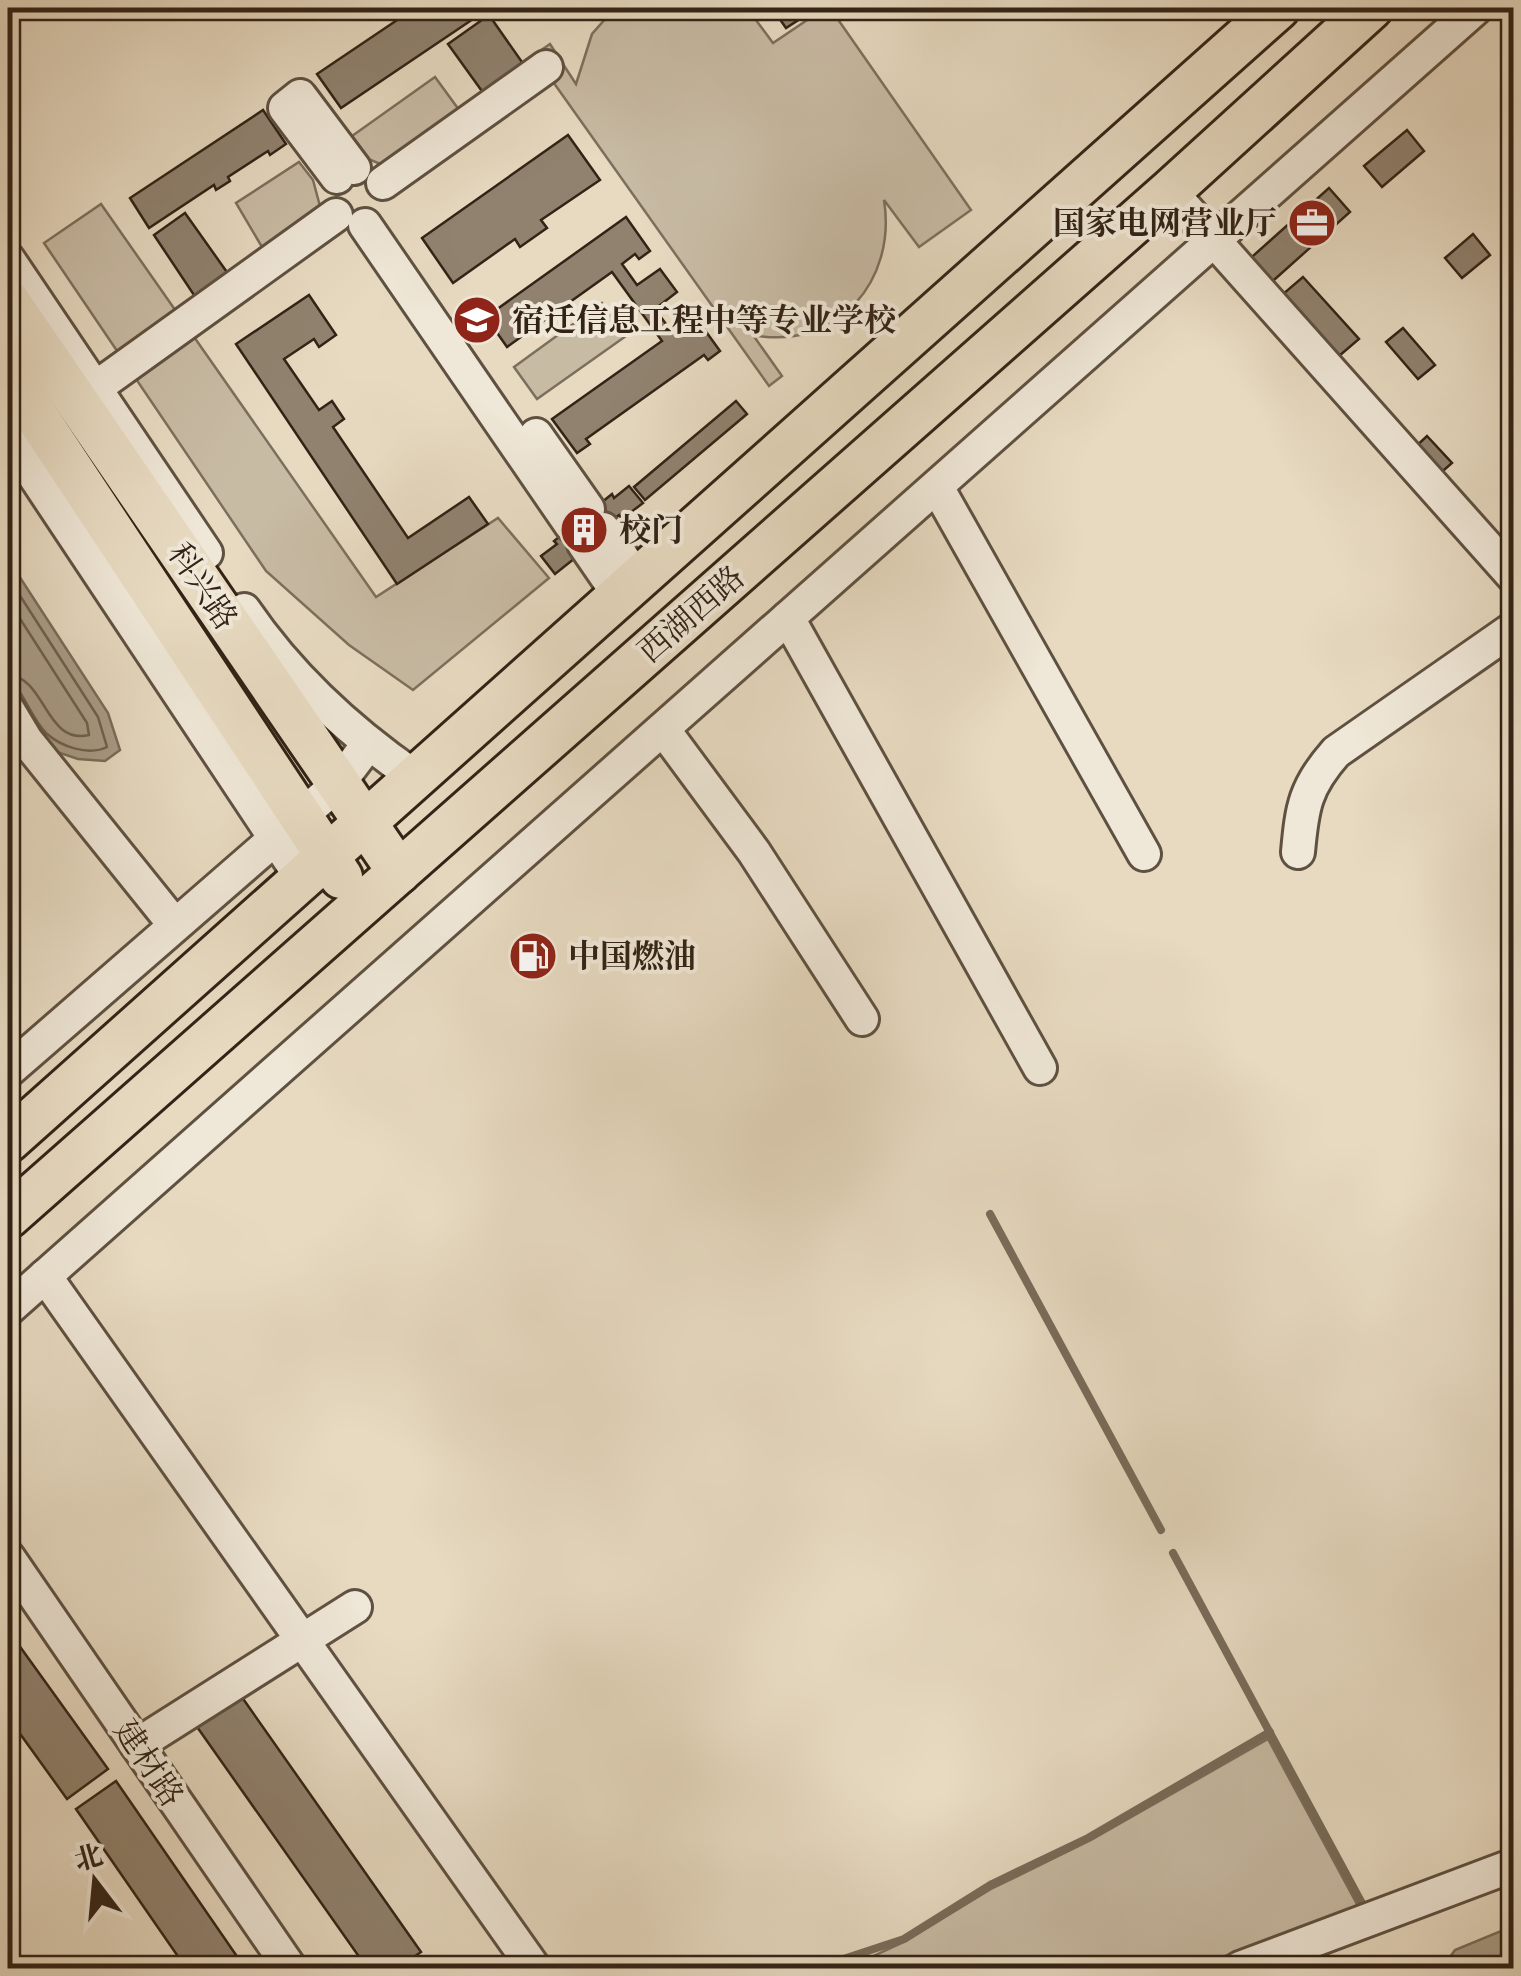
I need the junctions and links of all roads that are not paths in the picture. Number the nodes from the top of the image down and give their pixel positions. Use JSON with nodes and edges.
{"nodes":[{"id":1,"x":1278,"y":8,"type":"edge"},
{"id":2,"x":1372,"y":8,"type":"edge"},
{"id":3,"x":1476,"y":8,"type":"edge"},
{"id":4,"x":546,"y":67,"type":"dead end"},
{"id":5,"x":1170,"y":191,"type":"junction"},
{"id":6,"x":366,"y":209,"type":"junction"},
{"id":7,"x":1214,"y":242,"type":"junction"},
{"id":8,"x":8,"y":259,"type":"edge"},
{"id":9,"x":8,"y":301,"type":"edge"},
{"id":10,"x":8,"y":373,"type":"edge"},
{"id":11,"x":86,"y":395,"type":"junction"},
{"id":12,"x":8,"y":436,"type":"edge"},
{"id":13,"x":937,"y":486,"type":"junction"},
{"id":14,"x":1514,"y":577,"type":"edge"},
{"id":15,"x":628,"y":587,"type":"junction"},
{"id":16,"x":788,"y":618,"type":"junction"},
{"id":17,"x":1514,"y":628,"type":"edge"},
{"id":18,"x":8,"y":710,"type":"edge"},
{"id":19,"x":663,"y":730,"type":"junction"},
{"id":20,"x":369,"y":743,"type":"junction"},
{"id":21,"x":415,"y":777,"type":"junction"},
{"id":22,"x":338,"y":784,"type":"junction"},
{"id":23,"x":364,"y":822,"type":"junction"},
{"id":24,"x":286,"y":826,"type":"junction"},
{"id":25,"x":1298,"y":852,"type":"dead end"},
{"id":26,"x":1144,"y":854,"type":"dead end"},
{"id":27,"x":313,"y":866,"type":"junction"},
{"id":28,"x":399,"y":872,"type":"junction"},
{"id":29,"x":360,"y":903,"type":"junction"},
{"id":30,"x":174,"y":924,"type":"junction"},
{"id":31,"x":862,"y":1019,"type":"dead end"},
{"id":32,"x":1040,"y":1068,"type":"dead end"},
{"id":33,"x":8,"y":1070,"type":"edge"},
{"id":34,"x":8,"y":1141,"type":"edge"},
{"id":35,"x":8,"y":1217,"type":"edge"},
{"id":36,"x":46,"y":1276,"type":"junction"},
{"id":37,"x":8,"y":1309,"type":"edge"},
{"id":38,"x":8,"y":1557,"type":"edge"},
{"id":39,"x":355,"y":1607,"type":"dead end"},
{"id":40,"x":302,"y":1640,"type":"junction"},
{"id":41,"x":137,"y":1745,"type":"junction"},
{"id":42,"x":1514,"y":1865,"type":"edge"},
{"id":43,"x":290,"y":1968,"type":"edge"},
{"id":44,"x":534,"y":1968,"type":"edge"},
{"id":45,"x":1240,"y":1968,"type":"edge"}],
"edges":[{"from":1,"to":15,"type":"main road","name":"西湖西路"},
{"from":2,"to":5,"type":"main road","name":"西湖西路"},
{"from":3,"to":7,"type":"street"},
{"from":4,"to":6,"type":"street"},
{"from":5,"to":7,"type":"street"},
{"from":5,"to":28,"type":"main road","name":"西湖西路"},
{"from":6,"to":6,"type":"street"},
{"from":6,"to":11,"type":"street"},
{"from":6,"to":15,"type":"street"},
{"from":7,"to":13,"type":"street"},
{"from":7,"to":14,"type":"street"},
{"from":8,"to":11,"type":"street"},
{"from":9,"to":11,"type":"main road","name":"科兴路"},
{"from":10,"to":24,"type":"main road","name":"科兴路"},
{"from":11,"to":20,"type":"street"},
{"from":11,"to":22,"type":"main road","name":"科兴路"},
{"from":12,"to":24,"type":"street"},
{"from":13,"to":16,"type":"street"},
{"from":13,"to":26,"type":"street"},
{"from":15,"to":21,"type":"main road","name":"西湖西路"},
{"from":16,"to":19,"type":"street"},
{"from":16,"to":32,"type":"street"},
{"from":17,"to":25,"type":"street"},
{"from":18,"to":30,"type":"street"},
{"from":19,"to":31,"type":"street"},
{"from":19,"to":36,"type":"street"},
{"from":20,"to":21,"type":"street"},
{"from":20,"to":22,"type":"street"},
{"from":21,"to":23,"type":"main road","name":"西湖西路"},
{"from":22,"to":23,"type":"main road","name":"科兴路"},
{"from":22,"to":24,"type":"street"},
{"from":23,"to":27,"type":"main road","name":"西湖西路"},
{"from":23,"to":28,"type":"main road","name":"科兴路"},
{"from":24,"to":27,"type":"main road","name":"科兴路"},
{"from":24,"to":30,"type":"street"},
{"from":27,"to":29,"type":"main road","name":"科兴路"},
{"from":27,"to":34,"type":"main road","name":"西湖西路"},
{"from":28,"to":29,"type":"main road","name":"西湖西路"},
{"from":29,"to":35,"type":"main road","name":"西湖西路"},
{"from":30,"to":33,"type":"street"},
{"from":36,"to":37,"type":"street"},
{"from":36,"to":40,"type":"street"},
{"from":38,"to":41,"type":"street","name":"建材路"},
{"from":39,"to":40,"type":"street"},
{"from":40,"to":41,"type":"street"},
{"from":40,"to":44,"type":"street"},
{"from":41,"to":43,"type":"street","name":"建材路"},
{"from":42,"to":45,"type":"street"}]}
